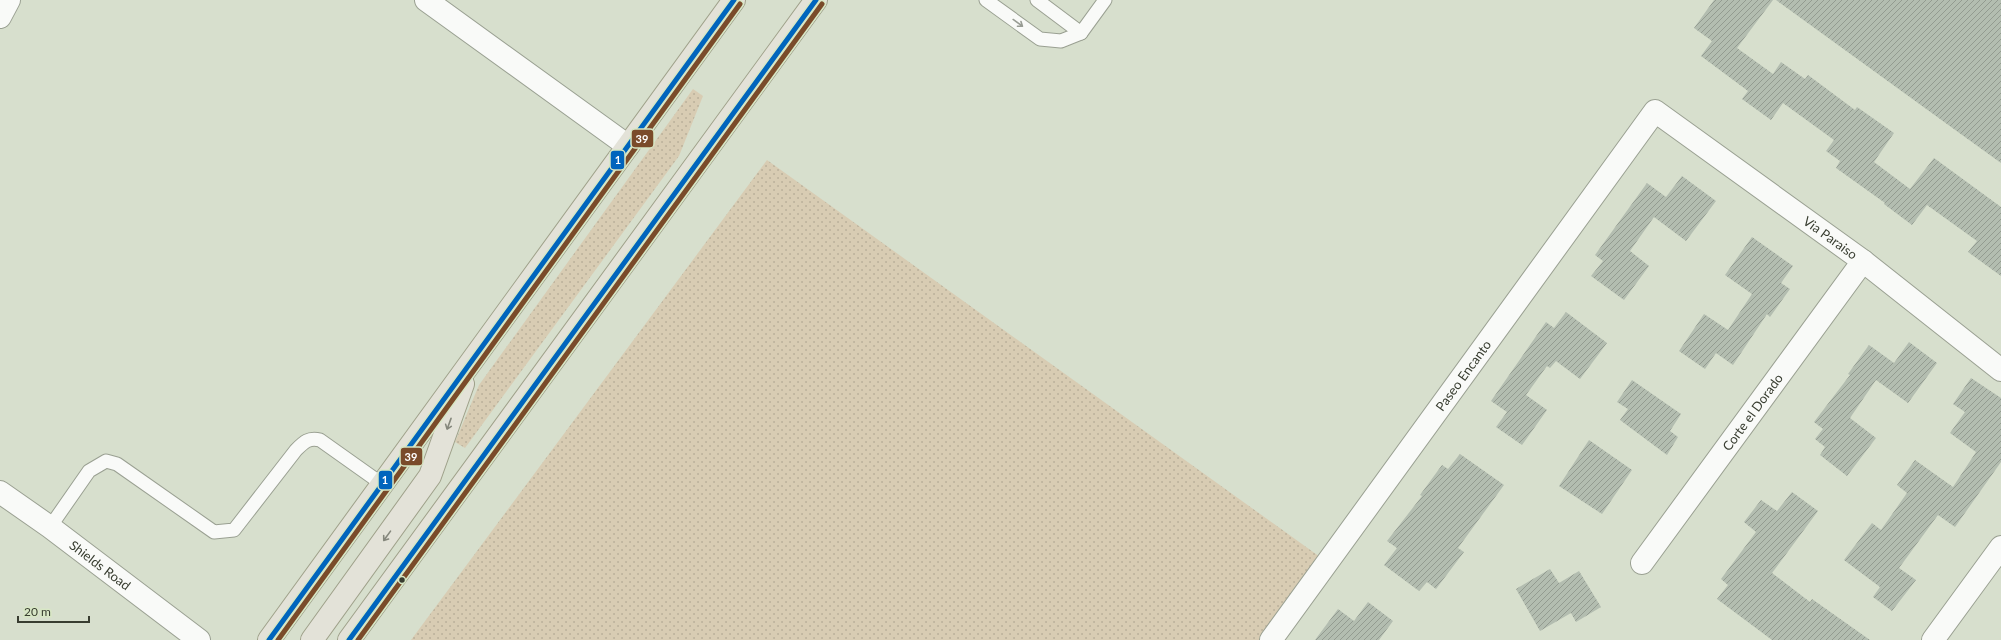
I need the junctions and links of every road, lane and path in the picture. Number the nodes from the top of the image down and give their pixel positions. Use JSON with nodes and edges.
{"nodes":[{"id":1,"x":9,"y":0,"type":"edge"},
{"id":2,"x":426,"y":0,"type":"edge"},
{"id":3,"x":734,"y":0,"type":"edge"},
{"id":4,"x":816,"y":0,"type":"edge"},
{"id":5,"x":986,"y":0,"type":"edge"},
{"id":6,"x":1037,"y":0,"type":"edge"},
{"id":7,"x":1105,"y":0,"type":"edge"},
{"id":8,"x":0,"y":17,"type":"edge"},
{"id":9,"x":1081,"y":33,"type":"junction"},
{"id":10,"x":1655,"y":111,"type":"joint"},
{"id":11,"x":628,"y":146,"type":"junction"},
{"id":12,"x":1863,"y":261,"type":"junction"},
{"id":13,"x":472,"y":361,"type":"junction"},
{"id":14,"x":2001,"y":370,"type":"edge"},
{"id":15,"x":382,"y":484,"type":"junction"},
{"id":16,"x":0,"y":492,"type":"edge"},
{"id":17,"x":50,"y":527,"type":"junction"},
{"id":18,"x":2001,"y":547,"type":"edge"},
{"id":19,"x":1642,"y":563,"type":"dead end"},
{"id":20,"x":199,"y":640,"type":"edge"},
{"id":21,"x":269,"y":640,"type":"edge"},
{"id":22,"x":312,"y":640,"type":"edge"},
{"id":23,"x":349,"y":640,"type":"edge"},
{"id":24,"x":1271,"y":640,"type":"edge"},
{"id":25,"x":1933,"y":640,"type":"edge"}],
"edges":[{"from":1,"to":8,"type":"street"},
{"from":2,"to":11,"type":"street"},
{"from":3,"to":11,"type":"main road"},
{"from":4,"to":23,"type":"main road"},
{"from":5,"to":9,"type":"lane","one_way":true},
{"from":6,"to":9,"type":"lane"},
{"from":7,"to":9,"type":"lane"},
{"from":10,"to":12,"type":"street","name":"Via Paraiso"},
{"from":10,"to":24,"type":"street","name":"Paseo Encanto"},
{"from":11,"to":13,"type":"main road"},
{"from":12,"to":14,"type":"street","name":"Via Paraiso"},
{"from":12,"to":19,"type":"street","name":"Corte el Dorado"},
{"from":13,"to":15,"type":"main road"},
{"from":13,"to":22,"type":"main road","one_way":true},
{"from":15,"to":17,"type":"lane"},
{"from":15,"to":21,"type":"main road"},
{"from":16,"to":17,"type":"street","name":"Shields Road"},
{"from":17,"to":20,"type":"street","name":"Shields Road"},
{"from":18,"to":25,"type":"street"}]}
